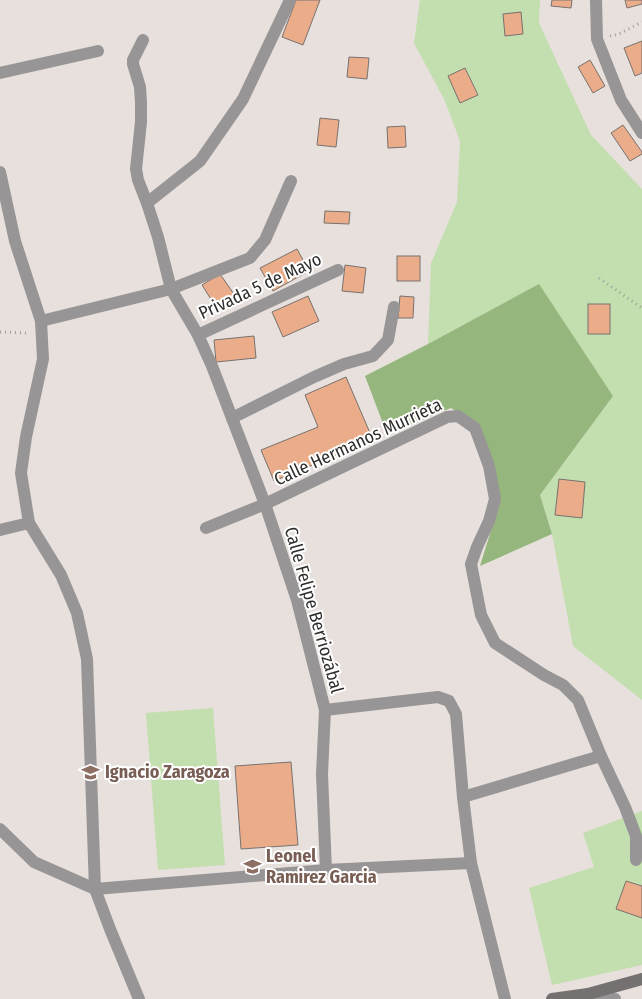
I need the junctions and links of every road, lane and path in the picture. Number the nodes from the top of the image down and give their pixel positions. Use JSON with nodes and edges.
{"nodes":[{"id":1,"x":290,"y":0,"type":"edge"},
{"id":2,"x":596,"y":0,"type":"edge"},
{"id":3,"x":642,"y":22,"type":"edge"},
{"id":4,"x":597,"y":39,"type":"junction"},
{"id":5,"x":144,"y":40,"type":"dead end"},
{"id":6,"x":98,"y":51,"type":"dead end"},
{"id":7,"x":0,"y":73,"type":"edge"},
{"id":8,"x":642,"y":133,"type":"edge"},
{"id":9,"x":0,"y":172,"type":"edge"},
{"id":10,"x":291,"y":181,"type":"dead end"},
{"id":11,"x":147,"y":203,"type":"junction"},
{"id":12,"x":338,"y":270,"type":"dead end"},
{"id":13,"x":599,"y":278,"type":"dead end"},
{"id":14,"x":170,"y":289,"type":"junction"},
{"id":15,"x":394,"y":307,"type":"dead end"},
{"id":16,"x":642,"y":308,"type":"edge"},
{"id":17,"x":41,"y":328,"type":"junction"},
{"id":18,"x":0,"y":332,"type":"edge"},
{"id":19,"x":198,"y":335,"type":"junction"},
{"id":20,"x":232,"y":418,"type":"junction"},
{"id":21,"x":265,"y":504,"type":"junction"},
{"id":22,"x":29,"y":523,"type":"junction"},
{"id":23,"x":206,"y":528,"type":"dead end"},
{"id":24,"x":0,"y":530,"type":"edge"},
{"id":25,"x":325,"y":710,"type":"junction"},
{"id":26,"x":601,"y":756,"type":"junction"},
{"id":27,"x":463,"y":797,"type":"junction"},
{"id":28,"x":0,"y":829,"type":"edge"},
{"id":29,"x":636,"y":860,"type":"dead end"},
{"id":30,"x":471,"y":863,"type":"junction"},
{"id":31,"x":326,"y":870,"type":"junction"},
{"id":32,"x":95,"y":889,"type":"junction"},
{"id":33,"x":642,"y":980,"type":"edge"},
{"id":34,"x":588,"y":994,"type":"junction"},
{"id":35,"x":139,"y":999,"type":"edge"},
{"id":36,"x":505,"y":999,"type":"edge"},
{"id":37,"x":552,"y":999,"type":"edge"},
{"id":38,"x":615,"y":999,"type":"edge"}],
"edges":[{"from":1,"to":11,"type":"street"},
{"from":2,"to":4,"type":"street"},
{"from":3,"to":4,"type":"path"},
{"from":4,"to":8,"type":"street"},
{"from":5,"to":11,"type":"street","name":"Calle Felipe Berriozábal"},
{"from":6,"to":7,"type":"street"},
{"from":9,"to":17,"type":"street"},
{"from":10,"to":14,"type":"street"},
{"from":11,"to":14,"type":"street","name":"Calle Felipe Berriozábal"},
{"from":12,"to":19,"type":"street","name":"Privada 5 de Mayo"},
{"from":13,"to":16,"type":"path"},
{"from":14,"to":17,"type":"street"},
{"from":14,"to":19,"type":"street","name":"Calle Felipe Berriozábal"},
{"from":15,"to":20,"type":"street"},
{"from":17,"to":18,"type":"path"},
{"from":17,"to":22,"type":"street"},
{"from":19,"to":20,"type":"street","name":"Calle Felipe Berriozábal"},
{"from":20,"to":21,"type":"street","name":"Calle Felipe Berriozábal"},
{"from":21,"to":23,"type":"street","name":"Calle Hermanos Murrieta"},
{"from":21,"to":25,"type":"street","name":"Calle Felipe Berriozábal"},
{"from":21,"to":26,"type":"street","name":"Calle Hermanos Murrieta"},
{"from":22,"to":24,"type":"street"},
{"from":22,"to":32,"type":"street"},
{"from":25,"to":27,"type":"street"},
{"from":25,"to":31,"type":"street","name":"Calle Felipe Berriozábal"},
{"from":26,"to":27,"type":"street"},
{"from":26,"to":29,"type":"street","name":"Calle Hermanos Murrieta"},
{"from":27,"to":30,"type":"street"},
{"from":28,"to":32,"type":"street"},
{"from":30,"to":31,"type":"street"},
{"from":30,"to":36,"type":"street"},
{"from":31,"to":32,"type":"street"},
{"from":32,"to":35,"type":"street"},
{"from":33,"to":34,"type":"main road"},
{"from":34,"to":37,"type":"main road"},
{"from":34,"to":38,"type":"street"}]}
